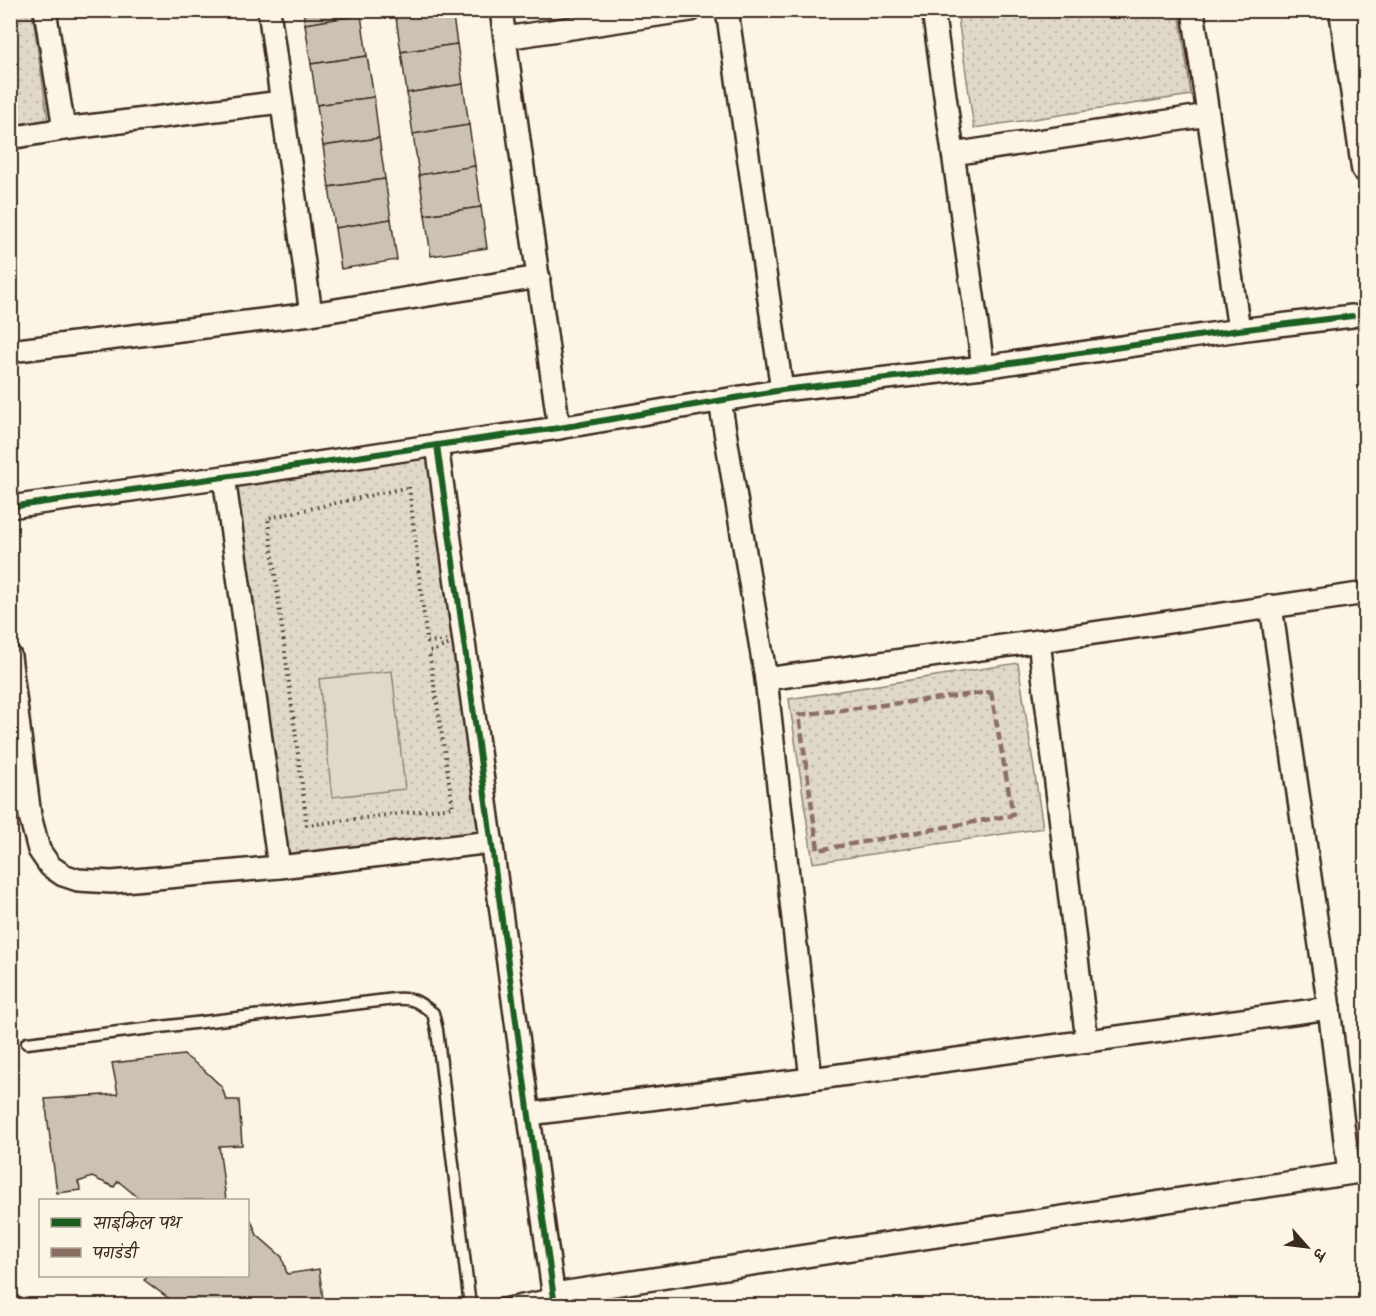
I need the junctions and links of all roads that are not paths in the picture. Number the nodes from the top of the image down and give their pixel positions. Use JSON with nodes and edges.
{"nodes":[{"id":1,"x":45,"y":10,"type":"edge"},
{"id":2,"x":269,"y":10,"type":"edge"},
{"id":3,"x":501,"y":10,"type":"edge"},
{"id":4,"x":692,"y":10,"type":"edge"},
{"id":5,"x":727,"y":10,"type":"edge"},
{"id":6,"x":933,"y":10,"type":"edge"},
{"id":7,"x":1193,"y":10,"type":"edge"},
{"id":8,"x":1344,"y":10,"type":"edge"},
{"id":9,"x":505,"y":38,"type":"junction"},
{"id":10,"x":281,"y":102,"type":"junction"},
{"id":11,"x":1208,"y":115,"type":"junction"},
{"id":12,"x":64,"y":129,"type":"junction"},
{"id":13,"x":10,"y":138,"type":"edge"},
{"id":14,"x":953,"y":154,"type":"junction"},
{"id":15,"x":1365,"y":168,"type":"edge"},
{"id":16,"x":539,"y":277,"type":"junction"},
{"id":17,"x":311,"y":314,"type":"junction"},
{"id":18,"x":1352,"y":316,"type":"dead end"},
{"id":19,"x":1239,"y":330,"type":"junction"},
{"id":20,"x":10,"y":351,"type":"edge"},
{"id":21,"x":983,"y":366,"type":"junction"},
{"id":22,"x":782,"y":390,"type":"junction"},
{"id":23,"x":720,"y":401,"type":"junction"},
{"id":24,"x":559,"y":428,"type":"junction"},
{"id":25,"x":437,"y":445,"type":"junction"},
{"id":26,"x":224,"y":477,"type":"junction"},
{"id":27,"x":10,"y":507,"type":"edge"},
{"id":28,"x":1365,"y":593,"type":"edge"},
{"id":29,"x":1271,"y":606,"type":"junction"},
{"id":30,"x":1039,"y":641,"type":"junction"},
{"id":31,"x":10,"y":656,"type":"edge"},
{"id":32,"x":766,"y":679,"type":"junction"},
{"id":33,"x":492,"y":842,"type":"junction"},
{"id":34,"x":279,"y":867,"type":"junction"},
{"id":35,"x":1329,"y":1008,"type":"junction"},
{"id":36,"x":1087,"y":1041,"type":"junction"},
{"id":37,"x":27,"y":1043,"type":"dead end"},
{"id":38,"x":811,"y":1079,"type":"junction"},
{"id":39,"x":529,"y":1114,"type":"junction"},
{"id":40,"x":1357,"y":1172,"type":"edge"},
{"id":41,"x":555,"y":1300,"type":"edge"},
{"id":42,"x":471,"y":1305,"type":"edge"},
{"id":43,"x":496,"y":1305,"type":"edge"}],
"edges":[{"from":1,"to":12,"type":"street"},
{"from":2,"to":10,"type":"street"},
{"from":3,"to":9,"type":"street"},
{"from":4,"to":9,"type":"street"},
{"from":5,"to":22,"type":"street"},
{"from":6,"to":14,"type":"street"},
{"from":7,"to":11,"type":"street"},
{"from":8,"to":15,"type":"main road"},
{"from":9,"to":16,"type":"street"},
{"from":10,"to":12,"type":"street"},
{"from":10,"to":17,"type":"street"},
{"from":11,"to":14,"type":"street"},
{"from":11,"to":19,"type":"street"},
{"from":12,"to":13,"type":"street"},
{"from":14,"to":21,"type":"street"},
{"from":16,"to":17,"type":"street"},
{"from":16,"to":24,"type":"street"},
{"from":17,"to":20,"type":"street"},
{"from":18,"to":19,"type":"street"},
{"from":19,"to":21,"type":"street"},
{"from":21,"to":22,"type":"street"},
{"from":22,"to":23,"type":"street"},
{"from":23,"to":24,"type":"street"},
{"from":23,"to":32,"type":"street"},
{"from":24,"to":25,"type":"street"},
{"from":25,"to":26,"type":"street"},
{"from":25,"to":33,"type":"street"},
{"from":26,"to":27,"type":"street"},
{"from":26,"to":34,"type":"street"},
{"from":28,"to":29,"type":"street"},
{"from":29,"to":30,"type":"street"},
{"from":29,"to":35,"type":"street"},
{"from":30,"to":32,"type":"street"},
{"from":30,"to":36,"type":"street"},
{"from":31,"to":34,"type":"street"},
{"from":32,"to":38,"type":"street"},
{"from":33,"to":34,"type":"street"},
{"from":33,"to":39,"type":"street"},
{"from":35,"to":36,"type":"street"},
{"from":35,"to":40,"type":"street"},
{"from":36,"to":38,"type":"street"},
{"from":37,"to":42,"type":"lane"},
{"from":38,"to":39,"type":"street"},
{"from":39,"to":41,"type":"street"},
{"from":40,"to":41,"type":"street"},
{"from":41,"to":43,"type":"lane"}]}
